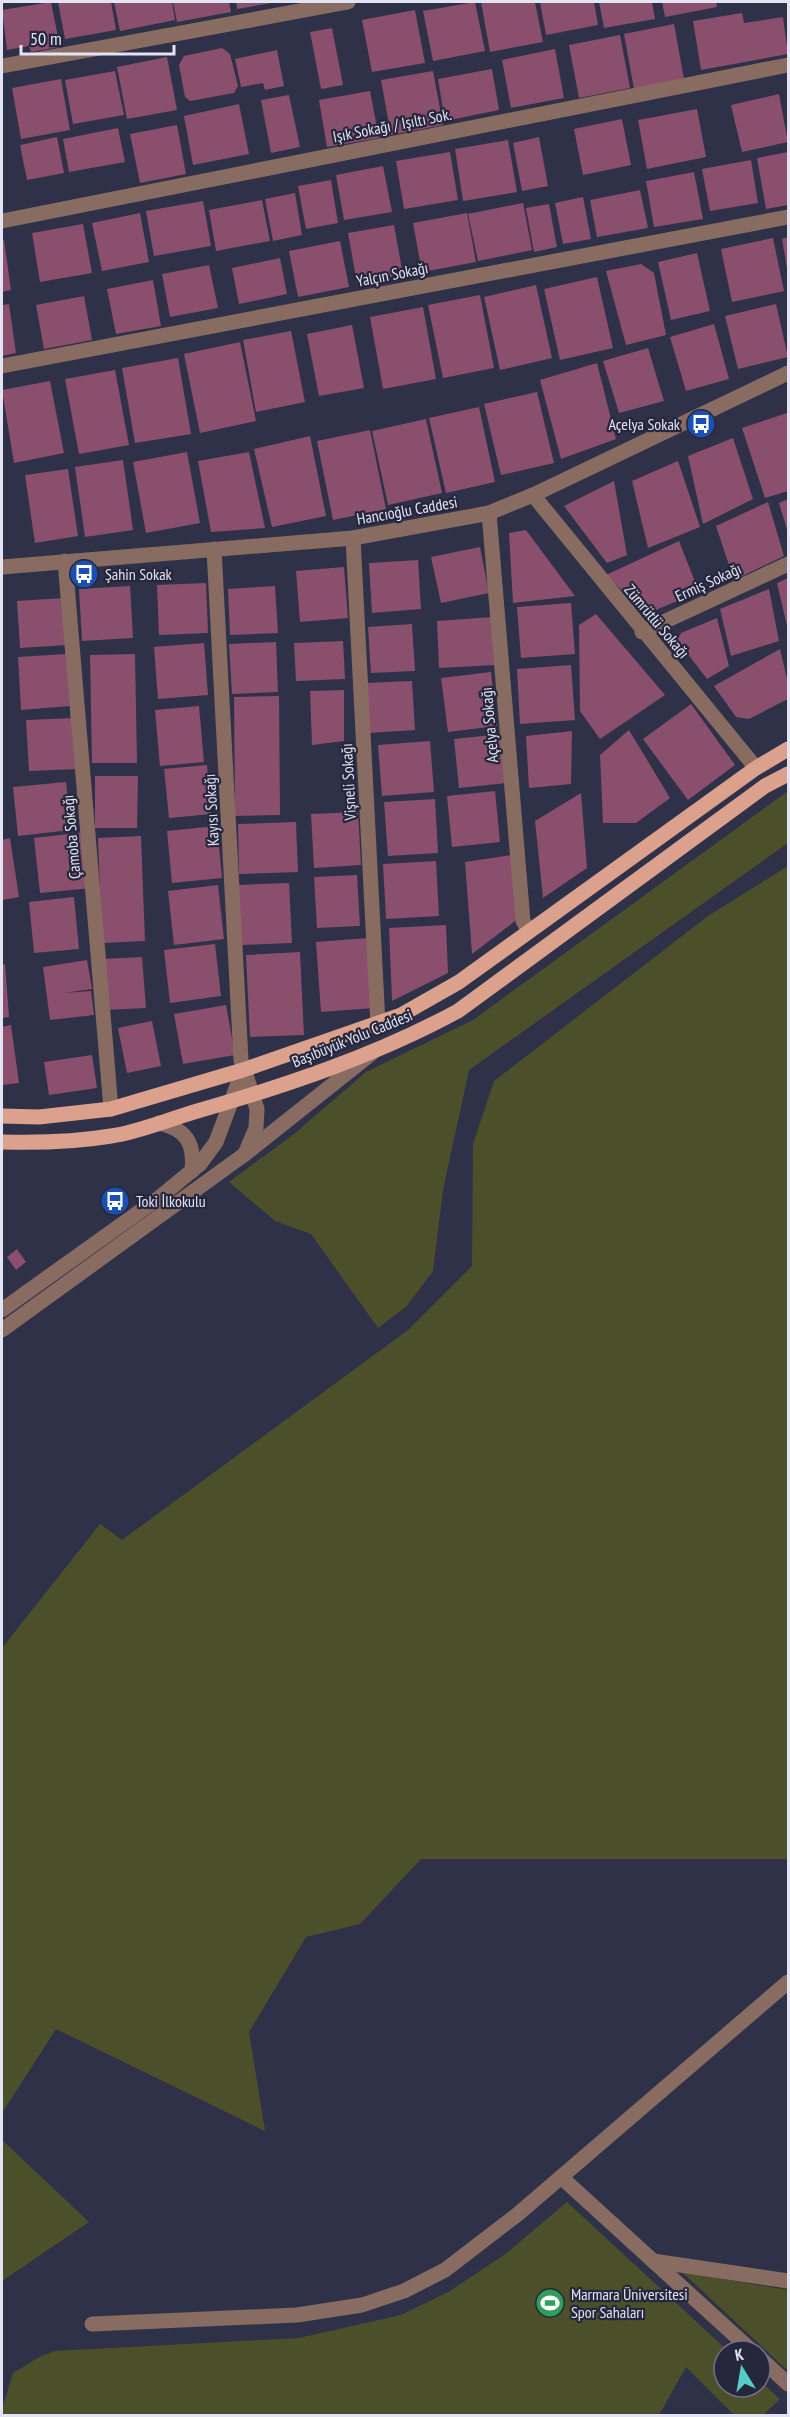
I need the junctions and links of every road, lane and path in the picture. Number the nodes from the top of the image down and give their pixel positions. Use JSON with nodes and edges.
{"nodes":[{"id":1,"x":348,"y":2,"type":"edge"},
{"id":2,"x":789,"y":65,"type":"edge"},
{"id":3,"x":2,"y":66,"type":"edge"},
{"id":4,"x":789,"y":217,"type":"edge"},
{"id":5,"x":2,"y":221,"type":"edge"},
{"id":6,"x":2,"y":366,"type":"edge"},
{"id":7,"x":789,"y":373,"type":"edge"},
{"id":8,"x":533,"y":495,"type":"junction"},
{"id":9,"x":489,"y":513,"type":"junction"},
{"id":10,"x":353,"y":538,"type":"junction"},
{"id":11,"x":214,"y":549,"type":"junction"},
{"id":12,"x":65,"y":561,"type":"junction"},
{"id":13,"x":789,"y":564,"type":"edge"},
{"id":14,"x":2,"y":567,"type":"edge"},
{"id":15,"x":642,"y":632,"type":"junction"},
{"id":16,"x":789,"y":749,"type":"edge"},
{"id":17,"x":756,"y":768,"type":"junction"},
{"id":18,"x":789,"y":774,"type":"edge"},
{"id":19,"x":529,"y":931,"type":"junction"},
{"id":20,"x":378,"y":1024,"type":"junction"},
{"id":21,"x":373,"y":1052,"type":"junction"},
{"id":22,"x":243,"y":1070,"type":"junction"},
{"id":23,"x":253,"y":1095,"type":"junction"},
{"id":24,"x":231,"y":1102,"type":"junction"},
{"id":25,"x":111,"y":1110,"type":"junction"},
{"id":26,"x":2,"y":1116,"type":"edge"},
{"id":27,"x":159,"y":1123,"type":"junction"},
{"id":28,"x":2,"y":1142,"type":"edge"},
{"id":29,"x":245,"y":1154,"type":"junction"},
{"id":30,"x":192,"y":1171,"type":"junction"},
{"id":31,"x":2,"y":1310,"type":"edge"},
{"id":32,"x":2,"y":1330,"type":"edge"},
{"id":33,"x":789,"y":1982,"type":"edge"},
{"id":34,"x":561,"y":2177,"type":"junction"},
{"id":35,"x":653,"y":2261,"type":"junction"},
{"id":36,"x":789,"y":2281,"type":"edge"},
{"id":37,"x":92,"y":2324,"type":"dead end"},
{"id":38,"x":739,"y":2339,"type":"edge"},
{"id":39,"x":772,"y":2369,"type":"edge"},
{"id":40,"x":788,"y":2384,"type":"edge"}],
"edges":[{"from":1,"to":3,"type":"street"},
{"from":2,"to":5,"type":"street","name":"Işık Sokağı / Işıltı Sok."},
{"from":4,"to":6,"type":"street","name":"Yalçın Sokağı"},
{"from":7,"to":8,"type":"street","name":"Hancıoğlu Caddesi"},
{"from":8,"to":9,"type":"street","name":"Hancıoğlu Caddesi"},
{"from":8,"to":15,"type":"street","name":"Zümrütlü Sokağı"},
{"from":9,"to":10,"type":"street","name":"Hancıoğlu Caddesi"},
{"from":9,"to":19,"type":"street","name":"Açelya Sokağı"},
{"from":10,"to":11,"type":"street","name":"Hancıoğlu Caddesi"},
{"from":10,"to":20,"type":"street","name":"Vişneli Sokağı"},
{"from":11,"to":12,"type":"street","name":"Hancıoğlu Caddesi"},
{"from":11,"to":22,"type":"street","name":"Kayısı Sokağı"},
{"from":12,"to":14,"type":"street","name":"Hancıoğlu Caddesi"},
{"from":12,"to":25,"type":"street","name":"Çamoba Sokağı"},
{"from":13,"to":15,"type":"street","name":"Ermiş Sokağı"},
{"from":15,"to":17,"type":"street","name":"Zümrütlü Sokağı"},
{"from":16,"to":17,"type":"main road","name":"Başıbüyük Yolu Caddesi"},
{"from":17,"to":19,"type":"main road","name":"Başıbüyük Yolu Caddesi"},
{"from":18,"to":21,"type":"main road","name":"Başıbüyük Yolu Caddesi"},
{"from":19,"to":20,"type":"main road","name":"Başıbüyük Yolu Caddesi"},
{"from":20,"to":22,"type":"main road","name":"Başıbüyük Yolu Caddesi"},
{"from":21,"to":23,"type":"main road","name":"Başıbüyük Yolu Caddesi"},
{"from":21,"to":29,"type":"street"},
{"from":22,"to":23,"type":"street"},
{"from":22,"to":24,"type":"street"},
{"from":22,"to":25,"type":"main road","name":"Başıbüyük Yolu Caddesi"},
{"from":23,"to":24,"type":"main road","name":"Başıbüyük Yolu Caddesi"},
{"from":23,"to":29,"type":"street"},
{"from":24,"to":27,"type":"main road","name":"Başıbüyük Yolu Caddesi"},
{"from":24,"to":30,"type":"street"},
{"from":25,"to":26,"type":"main road","name":"Başıbüyük Yolu Caddesi"},
{"from":27,"to":28,"type":"main road","name":"Başıbüyük Yolu Caddesi"},
{"from":27,"to":30,"type":"street"},
{"from":29,"to":32,"type":"street"},
{"from":30,"to":31,"type":"street"},
{"from":33,"to":34,"type":"street"},
{"from":34,"to":35,"type":"street"},
{"from":34,"to":37,"type":"street"},
{"from":35,"to":36,"type":"street"},
{"from":35,"to":38,"type":"street"},
{"from":39,"to":40,"type":"street"}]}
